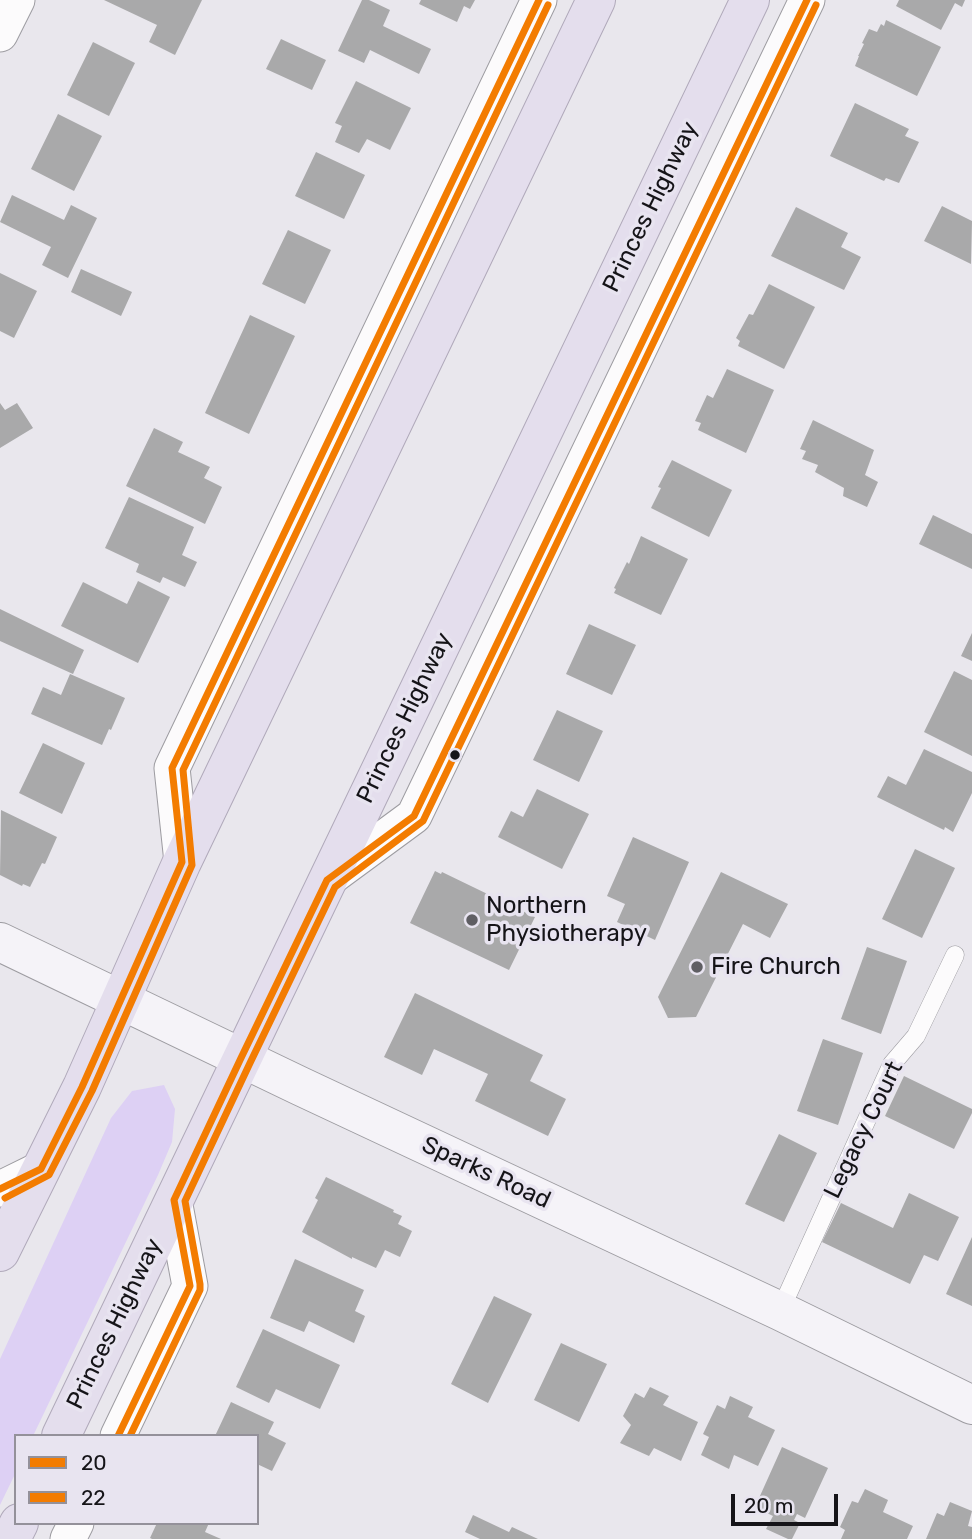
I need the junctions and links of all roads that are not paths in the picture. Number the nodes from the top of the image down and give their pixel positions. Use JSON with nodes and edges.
{"nodes":[{"id":1,"x":16,"y":0,"type":"edge"},
{"id":2,"x":539,"y":0,"type":"edge"},
{"id":3,"x":596,"y":0,"type":"edge"},
{"id":4,"x":750,"y":0,"type":"edge"},
{"id":5,"x":807,"y":0,"type":"edge"},
{"id":6,"x":0,"y":34,"type":"edge"},
{"id":7,"x":182,"y":862,"type":"junction"},
{"id":8,"x":327,"y":880,"type":"junction"},
{"id":9,"x":0,"y":942,"type":"edge"},
{"id":10,"x":956,"y":954,"type":"dead end"},
{"id":11,"x":121,"y":1000,"type":"junction"},
{"id":12,"x":241,"y":1058,"type":"junction"},
{"id":13,"x":41,"y":1169,"type":"junction"},
{"id":14,"x":0,"y":1189,"type":"edge"},
{"id":15,"x":174,"y":1200,"type":"junction"},
{"id":16,"x":0,"y":1252,"type":"edge"},
{"id":17,"x":780,"y":1311,"type":"junction"},
{"id":18,"x":972,"y":1405,"type":"edge"},
{"id":19,"x":62,"y":1434,"type":"edge"},
{"id":20,"x":119,"y":1434,"type":"edge"}],
"edges":[{"from":1,"to":6,"type":"street"},
{"from":2,"to":7,"type":"street"},
{"from":3,"to":7,"type":"highway"},
{"from":4,"to":8,"type":"highway","name":"Princes Highway"},
{"from":5,"to":8,"type":"street"},
{"from":7,"to":11,"type":"highway"},
{"from":8,"to":12,"type":"highway","name":"Princes Highway"},
{"from":9,"to":11,"type":"street","name":"Sparks Road"},
{"from":10,"to":17,"type":"lane","name":"Legacy Court"},
{"from":11,"to":12,"type":"street","name":"Sparks Road"},
{"from":11,"to":13,"type":"highway"},
{"from":12,"to":15,"type":"highway","name":"Princes Highway"},
{"from":12,"to":17,"type":"street","name":"Sparks Road"},
{"from":13,"to":14,"type":"street"},
{"from":13,"to":16,"type":"highway"},
{"from":15,"to":19,"type":"highway","name":"Princes Highway"},
{"from":15,"to":20,"type":"street"},
{"from":17,"to":18,"type":"street","name":"Sparks Road"}]}
